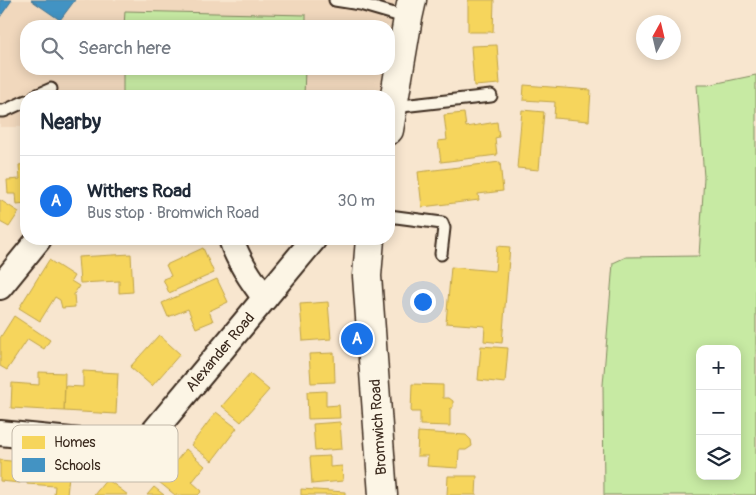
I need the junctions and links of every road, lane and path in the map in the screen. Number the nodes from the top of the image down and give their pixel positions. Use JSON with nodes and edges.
{"nodes":[{"id":1,"x":335,"y":0,"type":"edge"},
{"id":2,"x":410,"y":9,"type":"edge"},
{"id":3,"x":51,"y":88,"type":"dead end"},
{"id":4,"x":47,"y":90,"type":"edge"},
{"id":5,"x":395,"y":96,"type":"edge"},
{"id":6,"x":491,"y":96,"type":"dead end"},
{"id":7,"x":20,"y":104,"type":"edge"},
{"id":8,"x":0,"y":111,"type":"edge"},
{"id":9,"x":395,"y":118,"type":"edge"},
{"id":10,"x":395,"y":217,"type":"edge"},
{"id":11,"x":33,"y":245,"type":"edge"},
{"id":12,"x":233,"y":245,"type":"edge"},
{"id":13,"x":309,"y":245,"type":"edge"},
{"id":14,"x":370,"y":245,"type":"edge"},
{"id":15,"x":441,"y":254,"type":"dead end"},
{"id":16,"x":0,"y":287,"type":"edge"},
{"id":17,"x":265,"y":298,"type":"junction"},
{"id":18,"x":160,"y":425,"type":"edge"},
{"id":19,"x":383,"y":495,"type":"edge"}],
"edges":[{"from":1,"to":2,"type":"lane"},
{"from":2,"to":5,"type":"main road"},
{"from":3,"to":4,"type":"lane"},
{"from":6,"to":9,"type":"lane"},
{"from":7,"to":8,"type":"lane"},
{"from":10,"to":15,"type":"lane"},
{"from":11,"to":16,"type":"street"},
{"from":12,"to":17,"type":"street"},
{"from":13,"to":17,"type":"street","name":"Alexander Road"},
{"from":14,"to":19,"type":"main road","name":"Bromwich Road"},
{"from":17,"to":18,"type":"street","name":"Alexander Road"}]}
